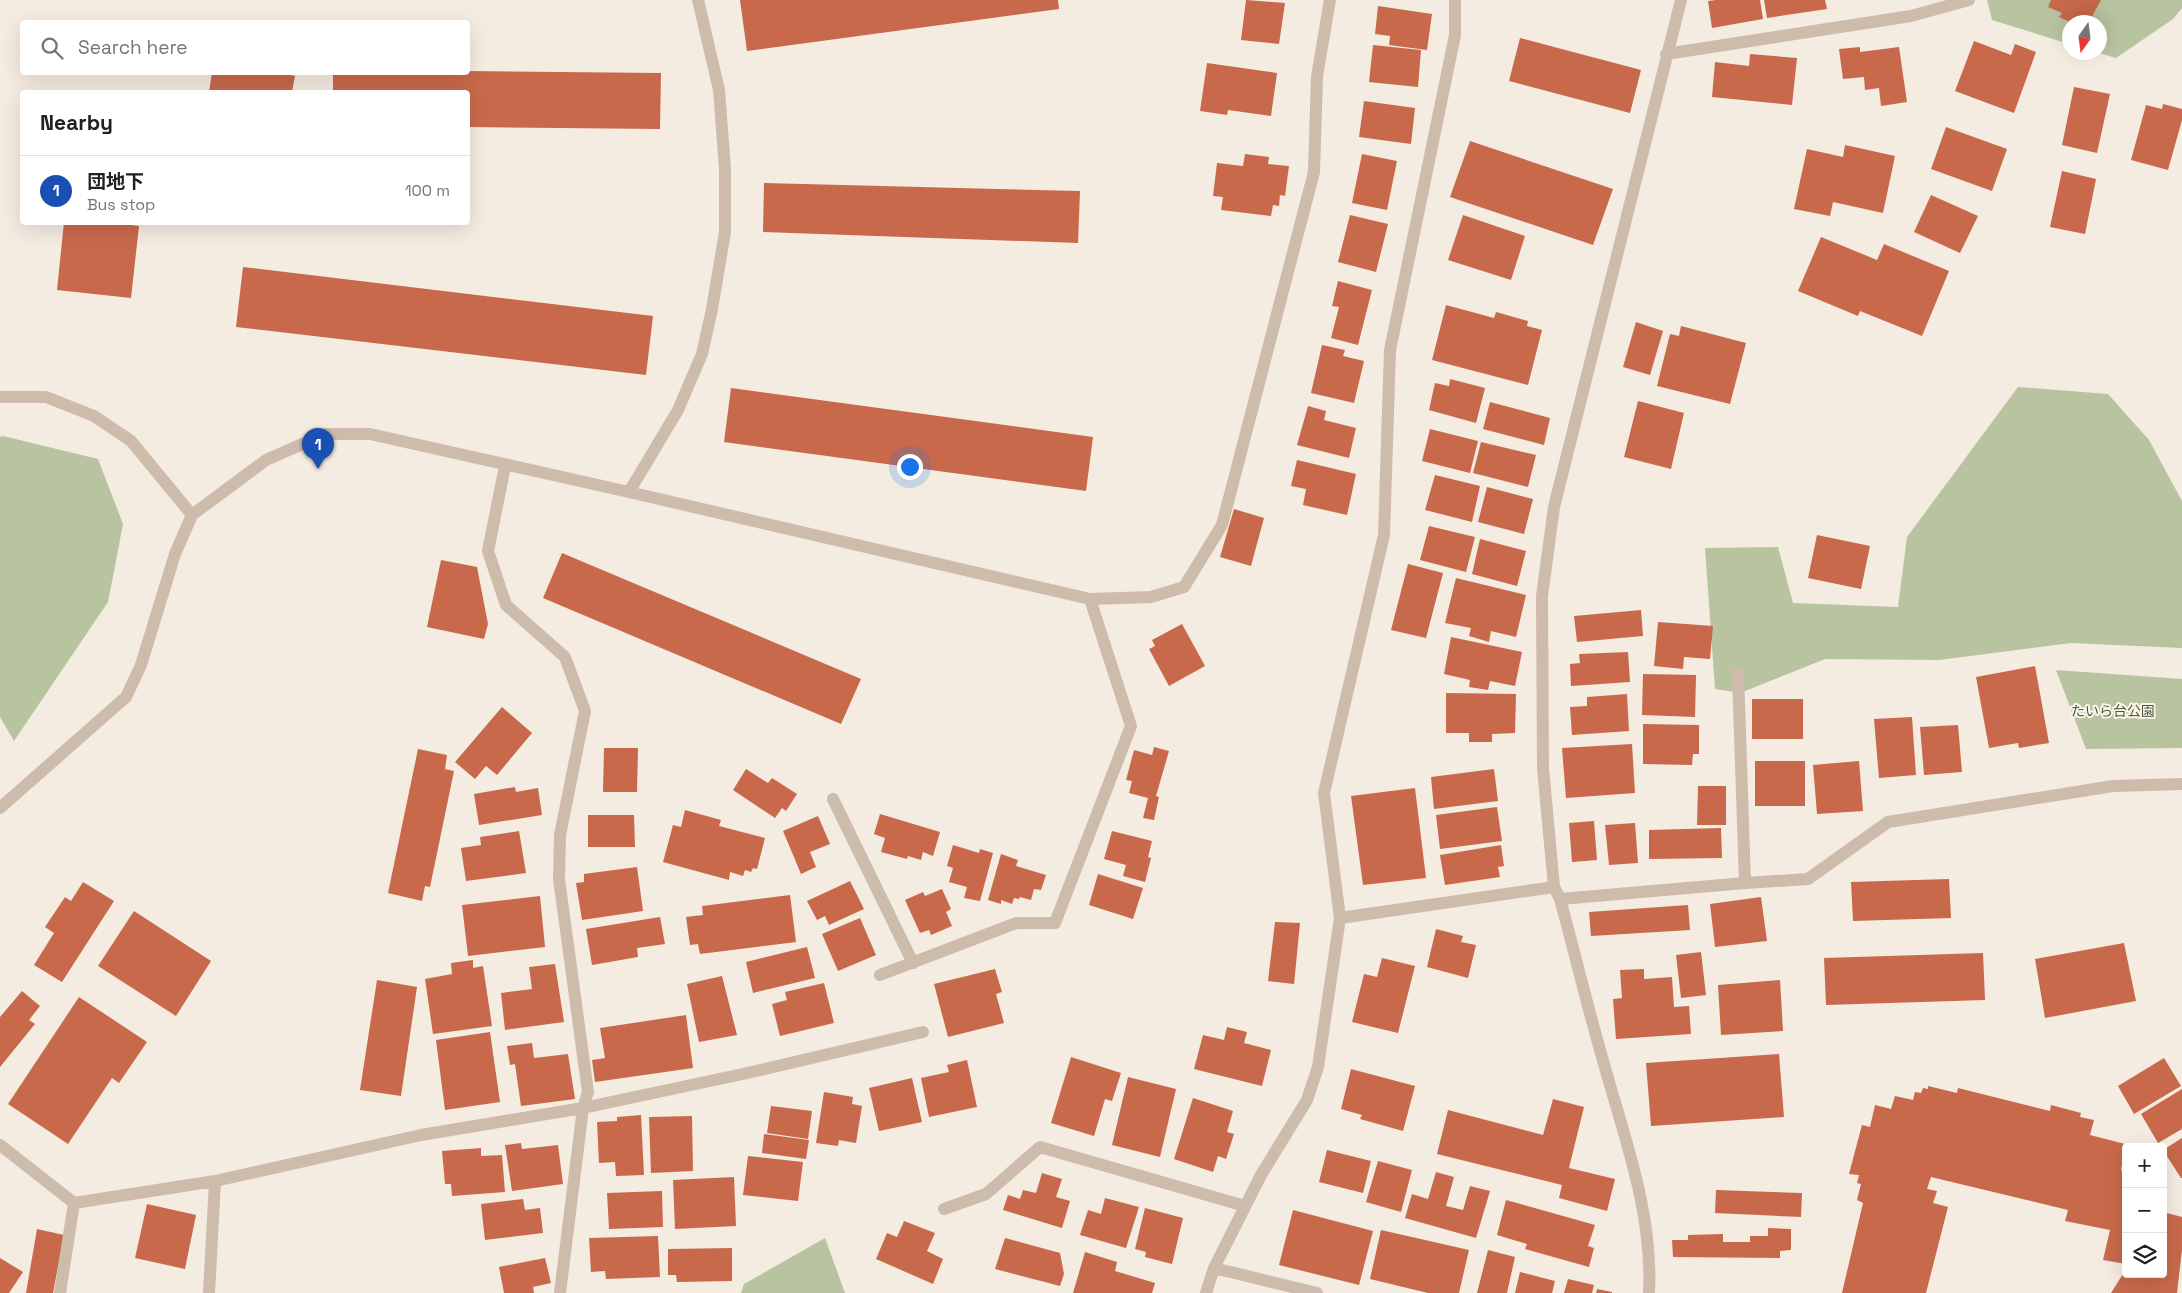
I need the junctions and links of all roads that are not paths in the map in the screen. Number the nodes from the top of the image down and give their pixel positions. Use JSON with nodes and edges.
{"nodes":[{"id":1,"x":698,"y":0,"type":"edge"},
{"id":2,"x":1330,"y":0,"type":"edge"},
{"id":3,"x":1455,"y":0,"type":"edge"},
{"id":4,"x":1681,"y":0,"type":"edge"},
{"id":5,"x":1969,"y":0,"type":"edge"},
{"id":6,"x":1666,"y":54,"type":"junction"},
{"id":7,"x":0,"y":397,"type":"edge"},
{"id":8,"x":504,"y":466,"type":"junction"},
{"id":9,"x":629,"y":492,"type":"junction"},
{"id":10,"x":192,"y":515,"type":"junction"},
{"id":11,"x":1090,"y":599,"type":"junction"},
{"id":12,"x":1738,"y":673,"type":"dead end"},
{"id":13,"x":2182,"y":784,"type":"edge"},
{"id":14,"x":833,"y":799,"type":"dead end"},
{"id":15,"x":0,"y":808,"type":"edge"},
{"id":16,"x":1745,"y":883,"type":"junction"},
{"id":17,"x":1554,"y":887,"type":"junction"},
{"id":18,"x":1560,"y":899,"type":"junction"},
{"id":19,"x":1340,"y":918,"type":"junction"},
{"id":20,"x":913,"y":963,"type":"junction"},
{"id":21,"x":880,"y":975,"type":"dead end"},
{"id":22,"x":923,"y":1032,"type":"dead end"},
{"id":23,"x":583,"y":1108,"type":"junction"},
{"id":24,"x":0,"y":1145,"type":"edge"},
{"id":25,"x":216,"y":1181,"type":"junction"},
{"id":26,"x":74,"y":1203,"type":"junction"},
{"id":27,"x":1246,"y":1206,"type":"junction"},
{"id":28,"x":944,"y":1209,"type":"dead end"},
{"id":29,"x":1214,"y":1268,"type":"junction"},
{"id":30,"x":60,"y":1293,"type":"edge"},
{"id":31,"x":209,"y":1293,"type":"edge"},
{"id":32,"x":560,"y":1293,"type":"edge"},
{"id":33,"x":1206,"y":1293,"type":"edge"},
{"id":34,"x":1317,"y":1293,"type":"edge"},
{"id":35,"x":1649,"y":1293,"type":"edge"}],
"edges":[{"from":1,"to":9,"type":"street"},
{"from":2,"to":11,"type":"street"},
{"from":3,"to":19,"type":"street"},
{"from":4,"to":6,"type":"street"},
{"from":5,"to":6,"type":"street"},
{"from":6,"to":17,"type":"street"},
{"from":7,"to":10,"type":"street"},
{"from":8,"to":9,"type":"street"},
{"from":8,"to":10,"type":"street"},
{"from":8,"to":23,"type":"street"},
{"from":9,"to":11,"type":"street"},
{"from":10,"to":15,"type":"street"},
{"from":11,"to":20,"type":"street"},
{"from":12,"to":16,"type":"street"},
{"from":13,"to":16,"type":"street"},
{"from":14,"to":20,"type":"street"},
{"from":16,"to":18,"type":"street"},
{"from":17,"to":18,"type":"street"},
{"from":17,"to":19,"type":"street"},
{"from":18,"to":35,"type":"street"},
{"from":19,"to":27,"type":"street"},
{"from":20,"to":21,"type":"street"},
{"from":22,"to":23,"type":"street"},
{"from":23,"to":25,"type":"street"},
{"from":23,"to":32,"type":"street"},
{"from":24,"to":26,"type":"street"},
{"from":25,"to":26,"type":"street"},
{"from":25,"to":31,"type":"street"},
{"from":26,"to":30,"type":"street"},
{"from":27,"to":28,"type":"street"},
{"from":27,"to":29,"type":"street"},
{"from":29,"to":33,"type":"street"},
{"from":29,"to":34,"type":"street"}]}
